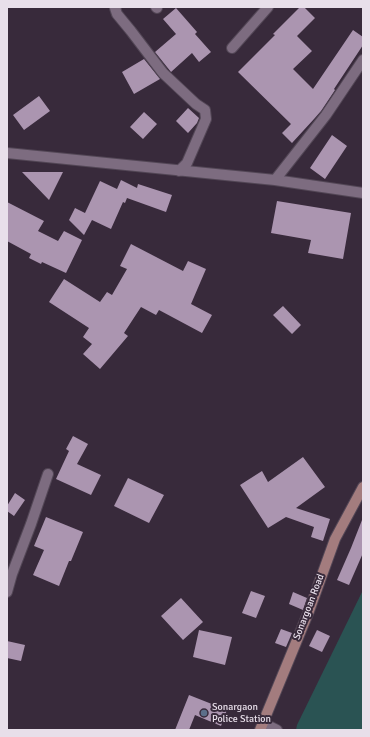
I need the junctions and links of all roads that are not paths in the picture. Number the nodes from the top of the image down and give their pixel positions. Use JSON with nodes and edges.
{"nodes":[{"id":1,"x":116,"y":7,"type":"edge"},
{"id":2,"x":268,"y":7,"type":"edge"},
{"id":3,"x":232,"y":48,"type":"dead end"},
{"id":4,"x":363,"y":60,"type":"edge"},
{"id":5,"x":7,"y":153,"type":"edge"},
{"id":6,"x":179,"y":171,"type":"junction"},
{"id":7,"x":275,"y":180,"type":"junction"},
{"id":8,"x":363,"y":193,"type":"edge"},
{"id":9,"x":48,"y":474,"type":"dead end"},
{"id":10,"x":363,"y":487,"type":"edge"},
{"id":11,"x":7,"y":592,"type":"edge"},
{"id":12,"x":261,"y":727,"type":"edge"},
{"id":13,"x":277,"y":730,"type":"edge"}],
"edges":[{"from":1,"to":6,"type":"street"},
{"from":2,"to":3,"type":"street"},
{"from":4,"to":7,"type":"street"},
{"from":5,"to":6,"type":"street"},
{"from":6,"to":7,"type":"street"},
{"from":7,"to":8,"type":"street"},
{"from":9,"to":11,"type":"street"},
{"from":10,"to":12,"type":"main road","name":"Sonargoan Road"},
{"from":12,"to":13,"type":"street"}]}
